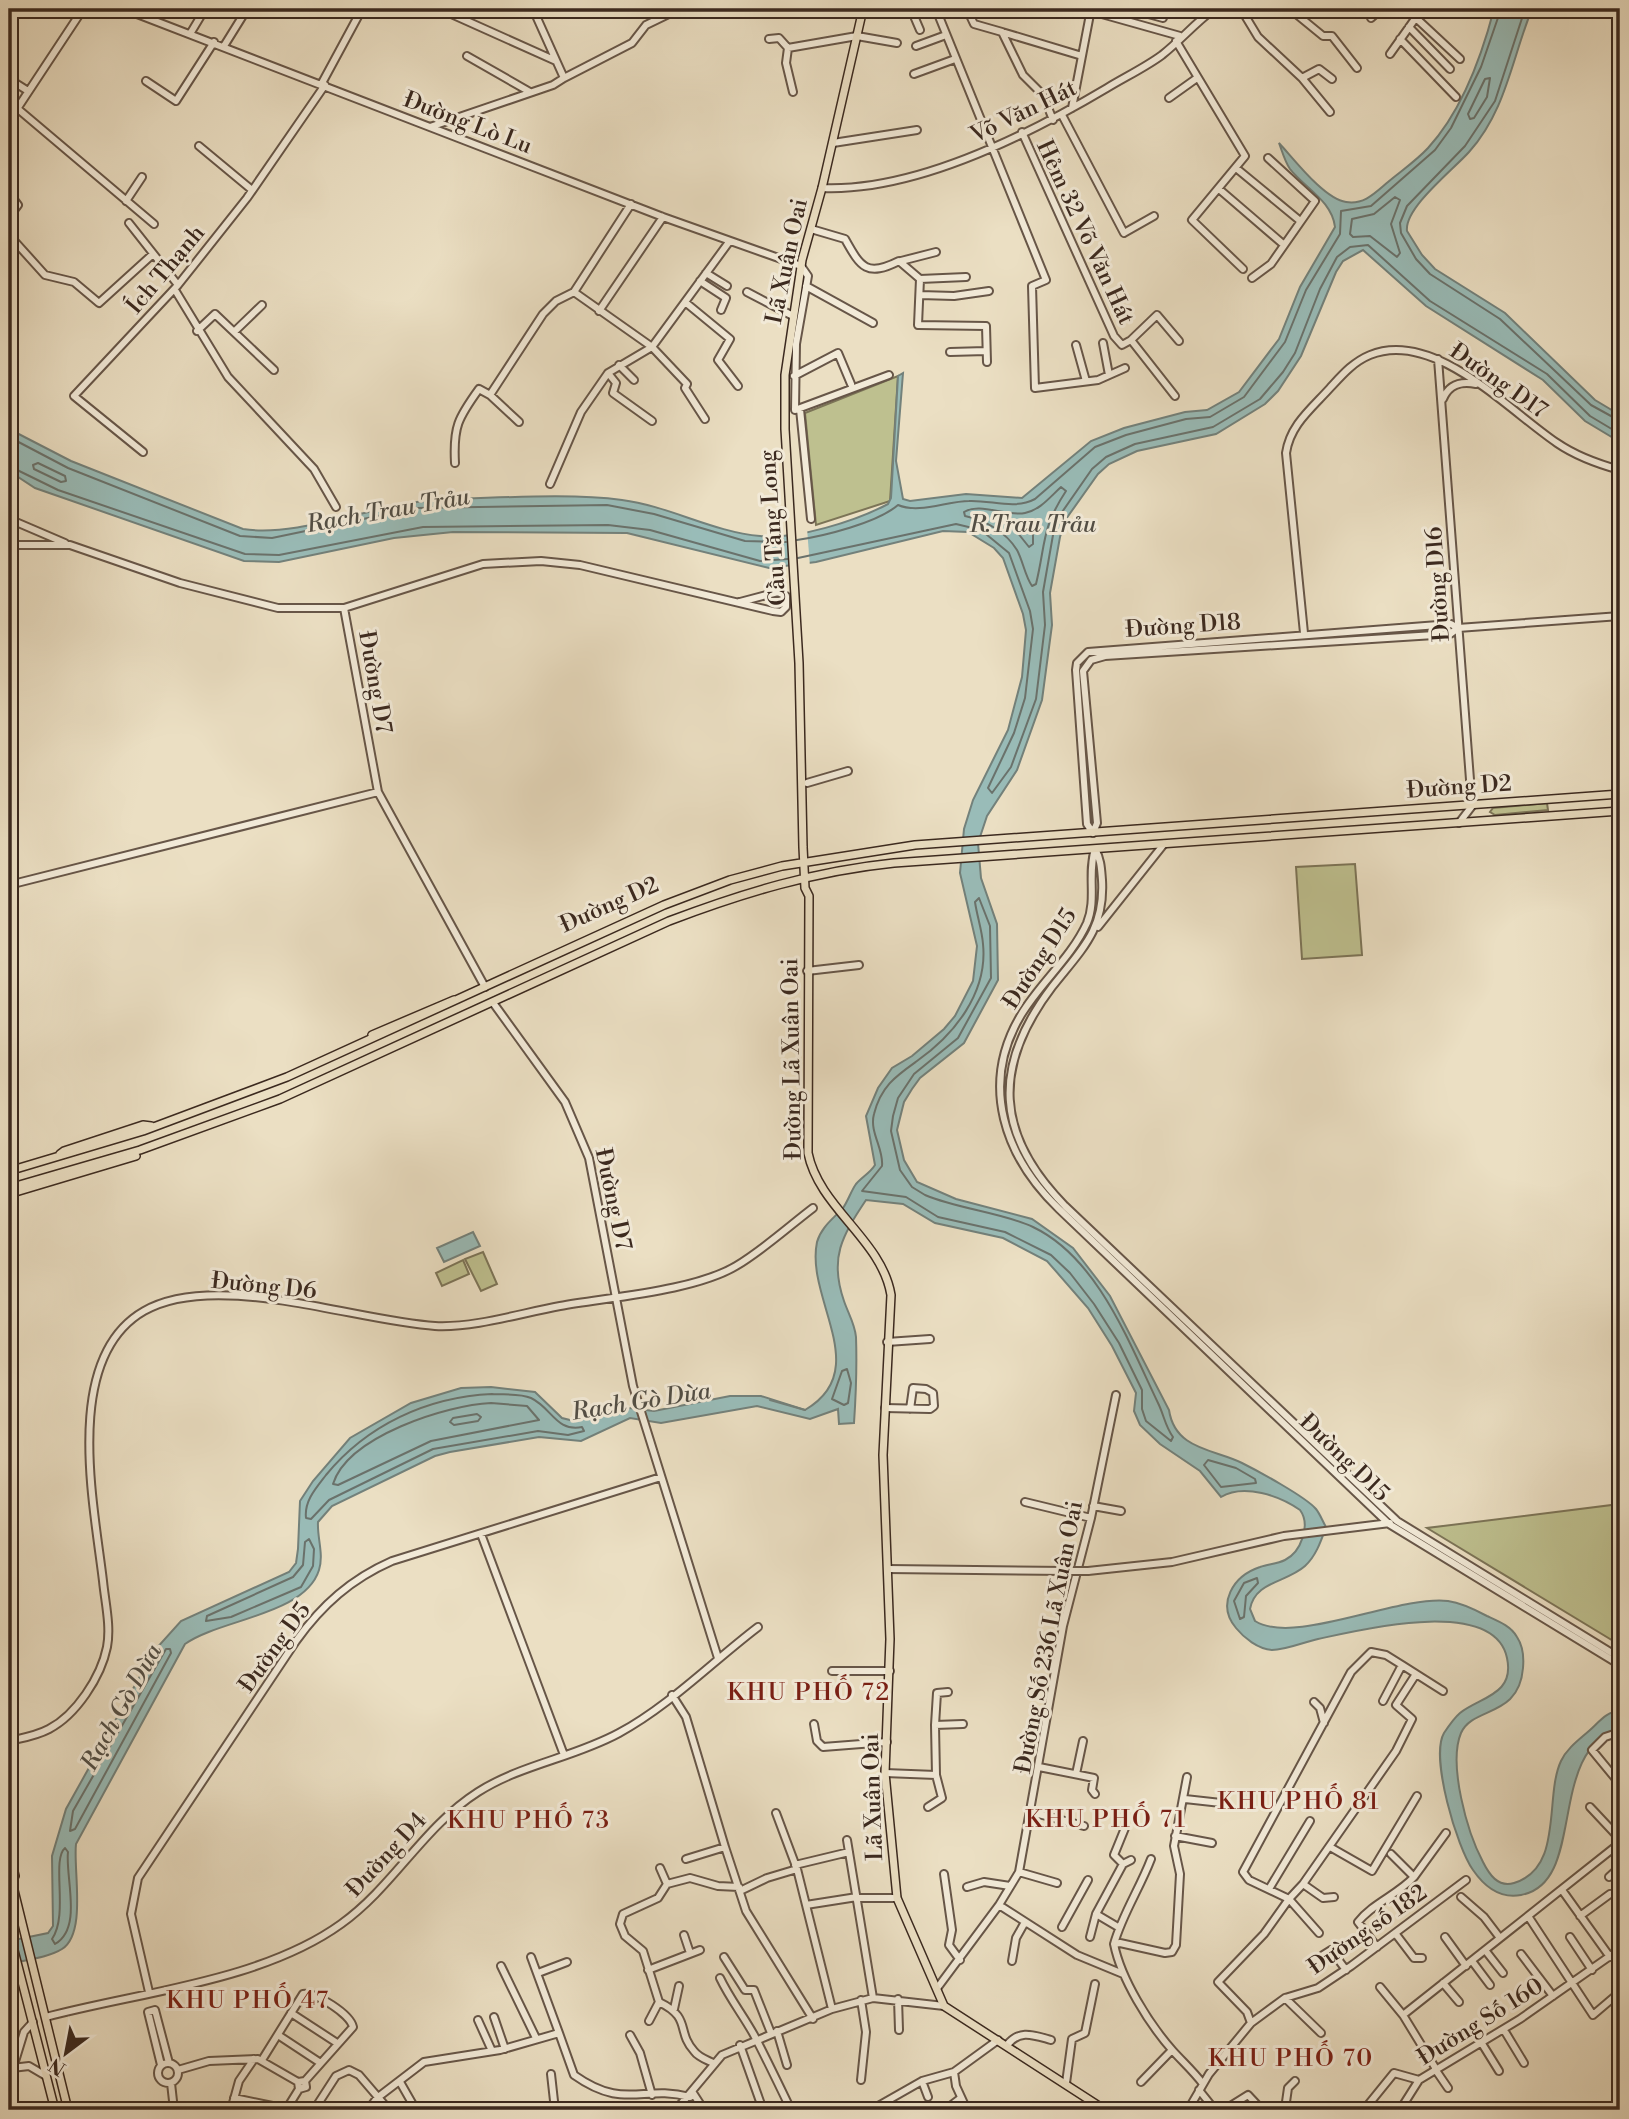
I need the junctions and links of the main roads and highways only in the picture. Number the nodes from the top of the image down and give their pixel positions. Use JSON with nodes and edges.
{"nodes":[{"id":1,"x":863,"y":9,"type":"edge"},
{"id":2,"x":789,"y":342,"type":"joint"},
{"id":3,"x":1620,"y":794,"type":"edge"},
{"id":4,"x":1620,"y":812,"type":"edge"},
{"id":5,"x":1093,"y":833,"type":"junction"},
{"id":6,"x":1095,"y":849,"type":"junction"},
{"id":7,"x":806,"y":861,"type":"junction"},
{"id":8,"x":806,"y":878,"type":"junction"},
{"id":9,"x":485,"y":987,"type":"junction"},
{"id":10,"x":494,"y":1004,"type":"junction"},
{"id":11,"x":308,"y":1068,"type":"junction"},
{"id":12,"x":315,"y":1083,"type":"junction"},
{"id":13,"x":169,"y":1121,"type":"junction"},
{"id":14,"x":176,"y":1136,"type":"junction"},
{"id":15,"x":140,"y":1150,"type":"junction"},
{"id":16,"x":9,"y":1169,"type":"edge"},
{"id":17,"x":9,"y":1188,"type":"edge"},
{"id":18,"x":9,"y":1194,"type":"edge"},
{"id":19,"x":851,"y":1228,"type":"joint"},
{"id":20,"x":9,"y":1852,"type":"edge"},
{"id":21,"x":9,"y":1870,"type":"edge"},
{"id":22,"x":23,"y":1918,"type":"junction"},
{"id":23,"x":9,"y":1931,"type":"edge"},
{"id":24,"x":53,"y":2110,"type":"edge"},
{"id":25,"x":71,"y":2110,"type":"edge"},
{"id":26,"x":1105,"y":2110,"type":"edge"}],
"edges":[{"from":1,"to":2,"type":"main road","name":"Lã Xuân Oai"},
{"from":2,"to":7,"type":"main road","name":"Cầu Tăng Long"},
{"from":3,"to":5,"type":"main road","name":"Đường D2"},
{"from":4,"to":6,"type":"main road","name":"Đường D2"},
{"from":5,"to":6,"type":"main road"},
{"from":5,"to":7,"type":"main road","name":"Đường D2"},
{"from":6,"to":8,"type":"main road","name":"Đường D2"},
{"from":7,"to":8,"type":"main road","name":"Đường Lã Xuân Oai"},
{"from":7,"to":9,"type":"main road","name":"Đường D2"},
{"from":8,"to":10,"type":"main road","name":"Đường D2"},
{"from":8,"to":19,"type":"main road","name":"Đường Lã Xuân Oai"},
{"from":9,"to":10,"type":"main road"},
{"from":9,"to":11,"type":"main road","name":"Đường D2"},
{"from":10,"to":12,"type":"main road","name":"Đường D2"},
{"from":11,"to":12,"type":"main road"},
{"from":11,"to":13,"type":"main road","name":"Đường D2"},
{"from":12,"to":14,"type":"main road","name":"Đường D2"},
{"from":13,"to":14,"type":"main road"},
{"from":13,"to":16,"type":"main road","name":"Đường D2"},
{"from":14,"to":15,"type":"main road","name":"Đường D2"},
{"from":15,"to":17,"type":"main road","name":"Đường D2"},
{"from":15,"to":18,"type":"main road","name":"Đường D2"},
{"from":19,"to":26,"type":"main road","name":"Lã Xuân Oai"},
{"from":20,"to":22,"type":"main road"},
{"from":21,"to":22,"type":"main road"},
{"from":22,"to":25,"type":"main road"},
{"from":23,"to":24,"type":"main road"}]}
